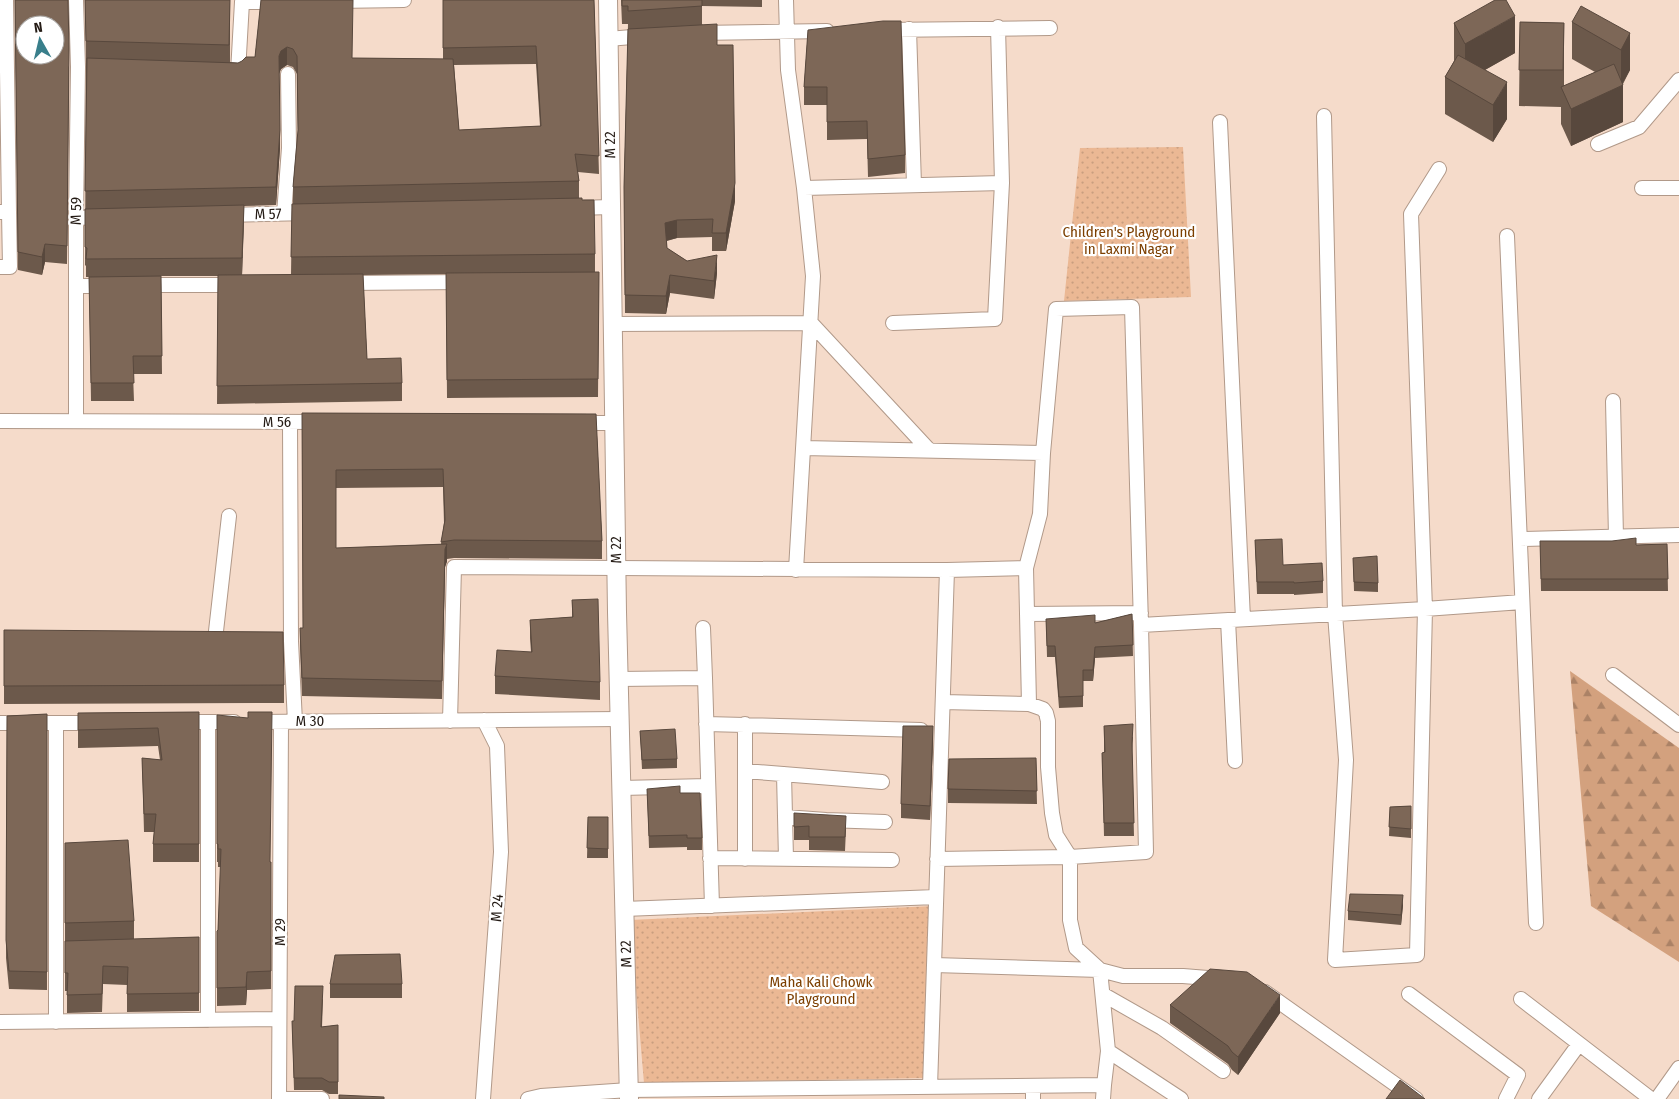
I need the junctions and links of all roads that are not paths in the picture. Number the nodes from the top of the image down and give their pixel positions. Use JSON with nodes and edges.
{"nodes":[{"id":1,"x":6,"y":0,"type":"edge"},
{"id":2,"x":76,"y":0,"type":"edge"},
{"id":3,"x":404,"y":0,"type":"edge"},
{"id":4,"x":608,"y":0,"type":"edge"},
{"id":5,"x":786,"y":0,"type":"edge"},
{"id":6,"x":318,"y":1,"type":"edge"},
{"id":7,"x":224,"y":2,"type":"edge"},
{"id":8,"x":242,"y":2,"type":"junction"},
{"id":9,"x":290,"y":2,"type":"edge"},
{"id":10,"x":998,"y":27,"type":"junction"},
{"id":11,"x":1050,"y":28,"type":"dead end"},
{"id":12,"x":909,"y":29,"type":"junction"},
{"id":13,"x":843,"y":30,"type":"edge"},
{"id":14,"x":872,"y":30,"type":"edge"},
{"id":15,"x":786,"y":32,"type":"junction"},
{"id":16,"x":684,"y":34,"type":"edge"},
{"id":17,"x":656,"y":36,"type":"edge"},
{"id":18,"x":608,"y":39,"type":"junction"},
{"id":19,"x":4,"y":41,"type":"edge"},
{"id":20,"x":219,"y":72,"type":"edge"},
{"id":21,"x":288,"y":74,"type":"dead end"},
{"id":22,"x":1679,"y":80,"type":"edge"},
{"id":23,"x":1324,"y":116,"type":"dead end"},
{"id":24,"x":1220,"y":122,"type":"dead end"},
{"id":25,"x":1598,"y":144,"type":"dead end"},
{"id":26,"x":4,"y":148,"type":"edge"},
{"id":27,"x":1439,"y":169,"type":"dead end"},
{"id":28,"x":1002,"y":183,"type":"junction"},
{"id":29,"x":914,"y":185,"type":"junction"},
{"id":30,"x":804,"y":188,"type":"junction"},
{"id":31,"x":1642,"y":188,"type":"dead end"},
{"id":32,"x":1679,"y":188,"type":"edge"},
{"id":33,"x":611,"y":207,"type":"junction"},
{"id":34,"x":566,"y":208,"type":"edge"},
{"id":35,"x":5,"y":212,"type":"edge"},
{"id":36,"x":323,"y":213,"type":"edge"},
{"id":37,"x":284,"y":214,"type":"junction"},
{"id":38,"x":215,"y":215,"type":"edge"},
{"id":39,"x":116,"y":217,"type":"edge"},
{"id":40,"x":76,"y":218,"type":"junction"},
{"id":41,"x":1507,"y":236,"type":"dead end"},
{"id":42,"x":0,"y":267,"type":"edge"},
{"id":43,"x":483,"y":282,"type":"edge"},
{"id":44,"x":245,"y":284,"type":"edge"},
{"id":45,"x":334,"y":284,"type":"edge"},
{"id":46,"x":76,"y":286,"type":"junction"},
{"id":47,"x":810,"y":323,"type":"junction"},
{"id":48,"x":893,"y":323,"type":"dead end"},
{"id":49,"x":612,"y":324,"type":"junction"},
{"id":50,"x":1613,"y":401,"type":"dead end"},
{"id":51,"x":0,"y":421,"type":"edge"},
{"id":52,"x":76,"y":421,"type":"junction"},
{"id":53,"x":290,"y":422,"type":"junction"},
{"id":54,"x":330,"y":422,"type":"edge"},
{"id":55,"x":565,"y":423,"type":"edge"},
{"id":56,"x":614,"y":423,"type":"junction"},
{"id":57,"x":803,"y":448,"type":"junction"},
{"id":58,"x":929,"y":450,"type":"junction"},
{"id":59,"x":1043,"y":453,"type":"junction"},
{"id":60,"x":229,"y":516,"type":"dead end"},
{"id":61,"x":1679,"y":535,"type":"edge"},
{"id":62,"x":1616,"y":537,"type":"junction"},
{"id":63,"x":1520,"y":539,"type":"junction"},
{"id":64,"x":616,"y":567,"type":"junction"},
{"id":65,"x":1026,"y":568,"type":"junction"},
{"id":66,"x":796,"y":570,"type":"junction"},
{"id":67,"x":947,"y":570,"type":"junction"},
{"id":68,"x":1522,"y":602,"type":"junction"},
{"id":69,"x":1425,"y":609,"type":"junction"},
{"id":70,"x":1028,"y":614,"type":"junction"},
{"id":71,"x":1335,"y":614,"type":"junction"},
{"id":72,"x":1141,"y":619,"type":"junction"},
{"id":73,"x":1242,"y":619,"type":"junction"},
{"id":74,"x":1228,"y":620,"type":"junction"},
{"id":75,"x":703,"y":628,"type":"dead end"},
{"id":76,"x":216,"y":640,"type":"edge"},
{"id":77,"x":1613,"y":675,"type":"dead end"},
{"id":78,"x":705,"y":678,"type":"junction"},
{"id":79,"x":618,"y":679,"type":"junction"},
{"id":80,"x":943,"y":702,"type":"junction"},
{"id":81,"x":1029,"y":704,"type":"junction"},
{"id":82,"x":620,"y":719,"type":"junction"},
{"id":83,"x":450,"y":720,"type":"junction"},
{"id":84,"x":484,"y":720,"type":"junction"},
{"id":85,"x":170,"y":722,"type":"edge"},
{"id":86,"x":208,"y":722,"type":"junction"},
{"id":87,"x":288,"y":722,"type":"junction"},
{"id":88,"x":0,"y":723,"type":"edge"},
{"id":89,"x":56,"y":723,"type":"junction"},
{"id":90,"x":113,"y":723,"type":"edge"},
{"id":91,"x":706,"y":724,"type":"junction"},
{"id":92,"x":745,"y":724,"type":"junction"},
{"id":93,"x":1679,"y":725,"type":"edge"},
{"id":94,"x":941,"y":730,"type":"junction"},
{"id":95,"x":1235,"y":761,"type":"dead end"},
{"id":96,"x":745,"y":771,"type":"junction"},
{"id":97,"x":784,"y":774,"type":"junction"},
{"id":98,"x":882,"y":782,"type":"dead end"},
{"id":99,"x":708,"y":786,"type":"junction"},
{"id":100,"x":621,"y":788,"type":"junction"},
{"id":101,"x":785,"y":817,"type":"junction"},
{"id":102,"x":885,"y":822,"type":"dead end"},
{"id":103,"x":1070,"y":857,"type":"junction"},
{"id":104,"x":710,"y":858,"type":"junction"},
{"id":105,"x":745,"y":859,"type":"junction"},
{"id":106,"x":786,"y":859,"type":"junction"},
{"id":107,"x":937,"y":859,"type":"junction"},
{"id":108,"x":892,"y":860,"type":"dead end"},
{"id":109,"x":936,"y":897,"type":"junction"},
{"id":110,"x":712,"y":906,"type":"junction"},
{"id":111,"x":624,"y":909,"type":"junction"},
{"id":112,"x":1536,"y":923,"type":"dead end"},
{"id":113,"x":934,"y":965,"type":"junction"},
{"id":114,"x":1100,"y":970,"type":"junction"},
{"id":115,"x":1230,"y":980,"type":"edge"},
{"id":116,"x":1258,"y":987,"type":"edge"},
{"id":117,"x":1409,"y":994,"type":"dead end"},
{"id":118,"x":1104,"y":995,"type":"junction"},
{"id":119,"x":1521,"y":999,"type":"dead end"},
{"id":120,"x":279,"y":1019,"type":"junction"},
{"id":121,"x":208,"y":1020,"type":"junction"},
{"id":122,"x":0,"y":1022,"type":"edge"},
{"id":123,"x":56,"y":1022,"type":"junction"},
{"id":124,"x":1579,"y":1044,"type":"junction"},
{"id":125,"x":1108,"y":1051,"type":"junction"},
{"id":126,"x":1679,"y":1068,"type":"edge"},
{"id":127,"x":1223,"y":1071,"type":"dead end"},
{"id":128,"x":1396,"y":1085,"type":"junction"},
{"id":129,"x":930,"y":1087,"type":"junction"},
{"id":130,"x":1033,"y":1092,"type":"edge"},
{"id":131,"x":1104,"y":1092,"type":"edge"},
{"id":132,"x":908,"y":1093,"type":"edge"},
{"id":133,"x":946,"y":1093,"type":"edge"},
{"id":134,"x":986,"y":1093,"type":"edge"},
{"id":135,"x":698,"y":1094,"type":"edge"},
{"id":136,"x":822,"y":1094,"type":"edge"},
{"id":137,"x":629,"y":1095,"type":"edge"},
{"id":138,"x":324,"y":1099,"type":"edge"},
{"id":139,"x":483,"y":1099,"type":"edge"},
{"id":140,"x":528,"y":1099,"type":"edge"},
{"id":141,"x":1181,"y":1099,"type":"edge"},
{"id":142,"x":1387,"y":1099,"type":"edge"},
{"id":143,"x":1416,"y":1099,"type":"edge"},
{"id":144,"x":1506,"y":1099,"type":"edge"},
{"id":145,"x":1539,"y":1099,"type":"edge"},
{"id":146,"x":1651,"y":1099,"type":"edge"},
{"id":147,"x":1657,"y":1099,"type":"edge"}],
"edges":[{"from":1,"to":19,"type":"street"},
{"from":2,"to":40,"type":"street","name":"M 59"},
{"from":3,"to":6,"type":"street"},
{"from":4,"to":18,"type":"street","name":"M 22"},
{"from":5,"to":15,"type":"street"},
{"from":7,"to":8,"type":"street"},
{"from":8,"to":9,"type":"street"},
{"from":8,"to":20,"type":"street"},
{"from":10,"to":11,"type":"street"},
{"from":10,"to":12,"type":"street"},
{"from":10,"to":28,"type":"street"},
{"from":12,"to":14,"type":"street"},
{"from":12,"to":29,"type":"street"},
{"from":13,"to":15,"type":"street"},
{"from":15,"to":16,"type":"street"},
{"from":15,"to":30,"type":"street"},
{"from":17,"to":18,"type":"street"},
{"from":18,"to":33,"type":"street","name":"M 22"},
{"from":19,"to":26,"type":"street"},
{"from":21,"to":37,"type":"street"},
{"from":22,"to":25,"type":"street"},
{"from":23,"to":71,"type":"street"},
{"from":24,"to":73,"type":"street"},
{"from":26,"to":35,"type":"street"},
{"from":27,"to":69,"type":"street"},
{"from":28,"to":29,"type":"street"},
{"from":28,"to":48,"type":"street"},
{"from":29,"to":30,"type":"street"},
{"from":30,"to":47,"type":"street"},
{"from":31,"to":32,"type":"street"},
{"from":33,"to":34,"type":"street"},
{"from":33,"to":49,"type":"street","name":"M 22"},
{"from":35,"to":42,"type":"street"},
{"from":36,"to":37,"type":"street","name":"M 57"},
{"from":37,"to":38,"type":"street","name":"M 57"},
{"from":39,"to":40,"type":"street"},
{"from":40,"to":46,"type":"street","name":"M 59"},
{"from":41,"to":63,"type":"street"},
{"from":43,"to":45,"type":"street"},
{"from":44,"to":46,"type":"street"},
{"from":46,"to":52,"type":"street","name":"M 59"},
{"from":47,"to":49,"type":"street"},
{"from":47,"to":57,"type":"street"},
{"from":47,"to":58,"type":"street"},
{"from":49,"to":56,"type":"street","name":"M 22"},
{"from":50,"to":62,"type":"street"},
{"from":51,"to":52,"type":"street","name":"M 56"},
{"from":52,"to":53,"type":"street","name":"M 56"},
{"from":53,"to":54,"type":"street","name":"M 56"},
{"from":53,"to":87,"type":"street","name":"M 29"},
{"from":55,"to":56,"type":"street"},
{"from":56,"to":64,"type":"street","name":"M 22"},
{"from":57,"to":58,"type":"street"},
{"from":57,"to":66,"type":"street"},
{"from":58,"to":59,"type":"street"},
{"from":59,"to":65,"type":"street"},
{"from":59,"to":72,"type":"street"},
{"from":60,"to":76,"type":"street"},
{"from":61,"to":62,"type":"street"},
{"from":62,"to":63,"type":"street"},
{"from":63,"to":68,"type":"street"},
{"from":64,"to":66,"type":"street"},
{"from":64,"to":79,"type":"street","name":"M 22"},
{"from":64,"to":83,"type":"street"},
{"from":65,"to":67,"type":"street"},
{"from":65,"to":70,"type":"street"},
{"from":66,"to":67,"type":"street"},
{"from":67,"to":80,"type":"street"},
{"from":68,"to":69,"type":"street"},
{"from":68,"to":112,"type":"street"},
{"from":69,"to":71,"type":"street"},
{"from":69,"to":71,"type":"street"},
{"from":70,"to":72,"type":"street"},
{"from":70,"to":81,"type":"street"},
{"from":71,"to":73,"type":"street"},
{"from":72,"to":74,"type":"street"},
{"from":72,"to":103,"type":"street"},
{"from":73,"to":74,"type":"street"},
{"from":74,"to":95,"type":"street"},
{"from":75,"to":78,"type":"street"},
{"from":77,"to":93,"type":"street"},
{"from":78,"to":79,"type":"street"},
{"from":78,"to":91,"type":"street"},
{"from":79,"to":82,"type":"street","name":"M 22"},
{"from":80,"to":81,"type":"street"},
{"from":80,"to":94,"type":"street"},
{"from":81,"to":103,"type":"street"},
{"from":82,"to":84,"type":"street","name":"M 30"},
{"from":82,"to":100,"type":"street","name":"M 22"},
{"from":83,"to":84,"type":"street","name":"M 30"},
{"from":83,"to":87,"type":"street","name":"M 30"},
{"from":84,"to":139,"type":"street","name":"M 24"},
{"from":85,"to":86,"type":"street","name":"M 30"},
{"from":86,"to":87,"type":"street","name":"M 30"},
{"from":86,"to":121,"type":"street"},
{"from":87,"to":120,"type":"street","name":"M 29"},
{"from":88,"to":89,"type":"street"},
{"from":89,"to":90,"type":"street"},
{"from":89,"to":123,"type":"street"},
{"from":91,"to":92,"type":"street"},
{"from":91,"to":99,"type":"street"},
{"from":92,"to":94,"type":"street"},
{"from":92,"to":96,"type":"street"},
{"from":94,"to":107,"type":"street"},
{"from":96,"to":97,"type":"street"},
{"from":96,"to":105,"type":"street"},
{"from":97,"to":98,"type":"street"},
{"from":97,"to":101,"type":"street"},
{"from":99,"to":100,"type":"street"},
{"from":99,"to":104,"type":"street"},
{"from":100,"to":111,"type":"street","name":"M 22"},
{"from":101,"to":102,"type":"street"},
{"from":101,"to":106,"type":"street"},
{"from":103,"to":107,"type":"street"},
{"from":103,"to":114,"type":"street"},
{"from":104,"to":105,"type":"street"},
{"from":104,"to":110,"type":"street"},
{"from":105,"to":106,"type":"street"},
{"from":106,"to":108,"type":"street"},
{"from":107,"to":109,"type":"street"},
{"from":109,"to":110,"type":"street"},
{"from":109,"to":113,"type":"street"},
{"from":110,"to":111,"type":"street"},
{"from":111,"to":137,"type":"street","name":"M 22"},
{"from":113,"to":114,"type":"street"},
{"from":113,"to":129,"type":"street"},
{"from":114,"to":115,"type":"street"},
{"from":114,"to":118,"type":"street"},
{"from":116,"to":128,"type":"street"},
{"from":117,"to":144,"type":"street"},
{"from":118,"to":125,"type":"street"},
{"from":118,"to":127,"type":"street"},
{"from":119,"to":124,"type":"street"},
{"from":120,"to":121,"type":"street"},
{"from":120,"to":138,"type":"street","name":"M 29"},
{"from":121,"to":123,"type":"street"},
{"from":122,"to":123,"type":"street"},
{"from":124,"to":145,"type":"street"},
{"from":124,"to":146,"type":"street"},
{"from":125,"to":131,"type":"street"},
{"from":125,"to":141,"type":"street"},
{"from":126,"to":147,"type":"street"},
{"from":128,"to":142,"type":"street"},
{"from":128,"to":143,"type":"street"},
{"from":129,"to":132,"type":"street"},
{"from":129,"to":133,"type":"street"},
{"from":130,"to":131,"type":"street"},
{"from":130,"to":134,"type":"street"},
{"from":132,"to":136,"type":"street"},
{"from":133,"to":134,"type":"street"},
{"from":135,"to":136,"type":"street"},
{"from":135,"to":137,"type":"street"},
{"from":137,"to":140,"type":"street"}]}
